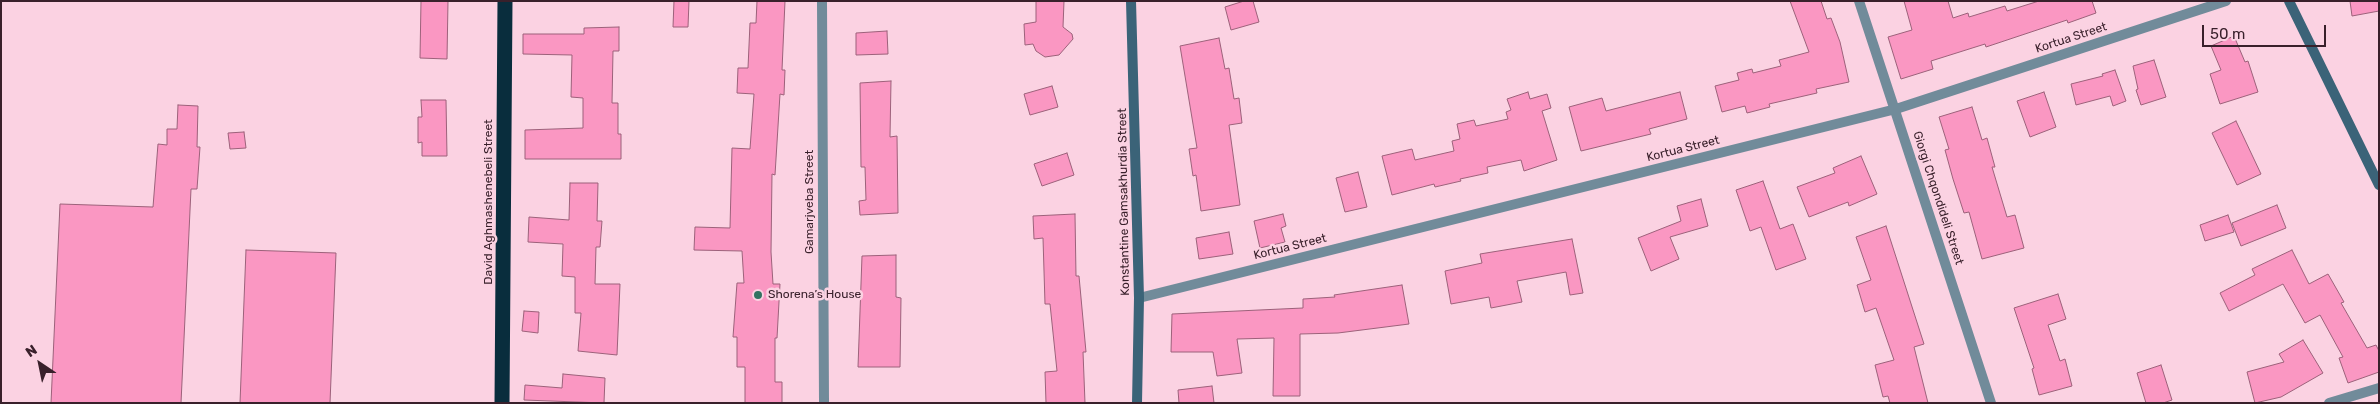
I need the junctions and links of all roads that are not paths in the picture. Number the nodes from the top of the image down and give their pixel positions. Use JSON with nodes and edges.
{"nodes":[{"id":1,"x":505,"y":1,"type":"edge"},
{"id":2,"x":822,"y":1,"type":"edge"},
{"id":3,"x":1131,"y":1,"type":"edge"},
{"id":4,"x":1859,"y":1,"type":"edge"},
{"id":5,"x":2226,"y":1,"type":"edge"},
{"id":6,"x":2289,"y":1,"type":"edge"},
{"id":7,"x":1896,"y":109,"type":"junction"},
{"id":8,"x":2379,"y":185,"type":"edge"},
{"id":9,"x":1139,"y":298,"type":"junction"},
{"id":10,"x":2379,"y":388,"type":"edge"},
{"id":11,"x":502,"y":403,"type":"edge"},
{"id":12,"x":824,"y":403,"type":"edge"},
{"id":13,"x":1137,"y":403,"type":"edge"},
{"id":14,"x":1991,"y":403,"type":"edge"},
{"id":15,"x":2329,"y":403,"type":"edge"}],
"edges":[{"from":1,"to":11,"type":"highway","name":"David Aghmashenebeli Street"},
{"from":2,"to":12,"type":"street","name":"Gamarjveba Street"},
{"from":3,"to":9,"type":"main road","name":"Konstantine Gamsakhurdia Street"},
{"from":4,"to":7,"type":"street","name":"Giorgi Chqondideli Street"},
{"from":5,"to":7,"type":"street","name":"Kortua Street"},
{"from":6,"to":8,"type":"main road"},
{"from":7,"to":9,"type":"street","name":"Kortua Street"},
{"from":7,"to":14,"type":"street","name":"Giorgi Chqondideli Street"},
{"from":9,"to":13,"type":"main road","name":"Konstantine Gamsakhurdia Street"},
{"from":10,"to":15,"type":"street"}]}
